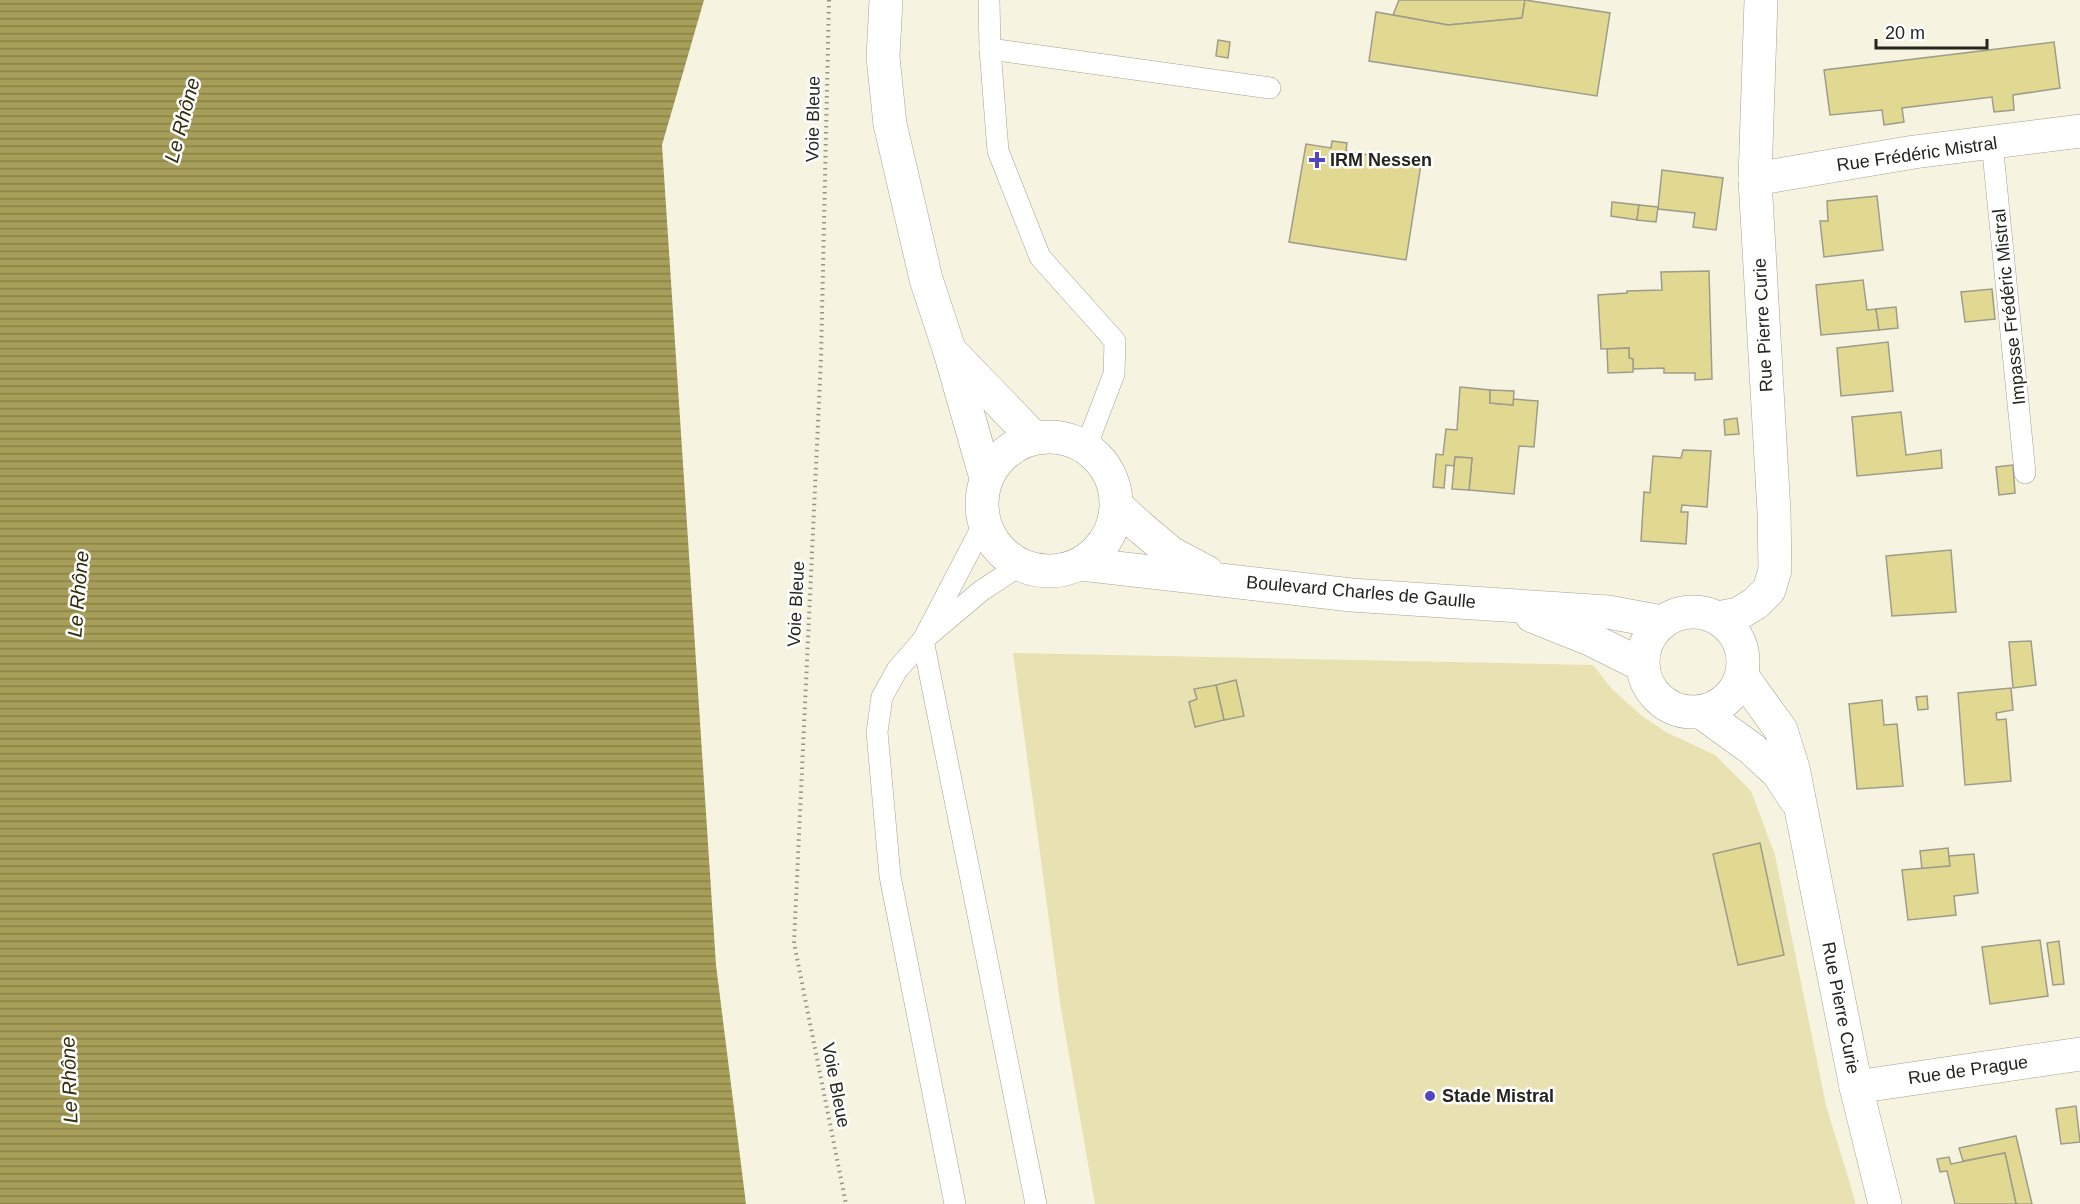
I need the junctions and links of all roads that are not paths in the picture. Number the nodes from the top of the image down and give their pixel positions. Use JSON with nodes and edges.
{"nodes":[{"id":1,"x":886,"y":0,"type":"edge"},
{"id":2,"x":989,"y":0,"type":"edge"},
{"id":3,"x":1761,"y":0,"type":"edge"},
{"id":4,"x":990,"y":49,"type":"junction"},
{"id":5,"x":1270,"y":88,"type":"dead end"},
{"id":6,"x":2080,"y":131,"type":"edge"},
{"id":7,"x":1992,"y":142,"type":"junction"},
{"id":8,"x":1755,"y":179,"type":"junction"},
{"id":9,"x":950,"y":352,"type":"junction"},
{"id":10,"x":1034,"y":438,"type":"junction"},
{"id":11,"x":1086,"y":447,"type":"junction"},
{"id":12,"x":2025,"y":473,"type":"dead end"},
{"id":13,"x":986,"y":478,"type":"junction"},
{"id":14,"x":1128,"y":516,"type":"junction"},
{"id":15,"x":984,"y":523,"type":"junction"},
{"id":16,"x":1081,"y":564,"type":"junction"},
{"id":17,"x":1019,"y":566,"type":"junction"},
{"id":18,"x":1220,"y":578,"type":"junction"},
{"id":19,"x":1504,"y":605,"type":"junction"},
{"id":20,"x":1718,"y":618,"type":"junction"},
{"id":21,"x":1662,"y":622,"type":"junction"},
{"id":22,"x":923,"y":640,"type":"junction"},
{"id":23,"x":1642,"y":665,"type":"junction"},
{"id":24,"x":1742,"y":676,"type":"junction"},
{"id":25,"x":1701,"y":712,"type":"junction"},
{"id":26,"x":1802,"y":811,"type":"junction"},
{"id":27,"x":2080,"y":1054,"type":"edge"},
{"id":28,"x":1856,"y":1087,"type":"junction"},
{"id":29,"x":955,"y":1204,"type":"edge"},
{"id":30,"x":1036,"y":1204,"type":"edge"},
{"id":31,"x":1885,"y":1204,"type":"edge"}],
"edges":[{"from":1,"to":9,"type":"street"},
{"from":2,"to":4,"type":"lane"},
{"from":3,"to":8,"type":"street","name":"Rue Pierre Curie"},
{"from":4,"to":5,"type":"lane"},
{"from":4,"to":11,"type":"lane"},
{"from":6,"to":7,"type":"street","name":"Rue Frédéric Mistral"},
{"from":7,"to":8,"type":"street","name":"Rue Frédéric Mistral"},
{"from":7,"to":12,"type":"lane","name":"Impasse Frédéric Mistral"},
{"from":8,"to":20,"type":"street","name":"Rue Pierre Curie"},
{"from":9,"to":10,"type":"street"},
{"from":9,"to":13,"type":"street"},
{"from":10,"to":11,"type":"street"},
{"from":10,"to":13,"type":"street"},
{"from":11,"to":14,"type":"street"},
{"from":13,"to":15,"type":"street"},
{"from":14,"to":16,"type":"street"},
{"from":14,"to":18,"type":"street","name":"Boulevard Charles de Gaulle"},
{"from":15,"to":17,"type":"street"},
{"from":15,"to":22,"type":"lane"},
{"from":16,"to":17,"type":"street"},
{"from":16,"to":18,"type":"street","name":"Boulevard Charles de Gaulle"},
{"from":17,"to":22,"type":"lane"},
{"from":18,"to":19,"type":"street","name":"Boulevard Charles de Gaulle"},
{"from":19,"to":21,"type":"street","name":"Boulevard Charles de Gaulle"},
{"from":19,"to":23,"type":"street","name":"Boulevard Charles de Gaulle"},
{"from":20,"to":21,"type":"street"},
{"from":20,"to":24,"type":"street"},
{"from":21,"to":23,"type":"street"},
{"from":22,"to":29,"type":"lane"},
{"from":22,"to":30,"type":"lane"},
{"from":23,"to":25,"type":"street"},
{"from":24,"to":25,"type":"street"},
{"from":24,"to":26,"type":"street","name":"Rue Pierre Curie"},
{"from":25,"to":26,"type":"street","name":"Rue Pierre Curie"},
{"from":26,"to":28,"type":"street","name":"Rue Pierre Curie"},
{"from":27,"to":28,"type":"street","name":"Rue de Prague"},
{"from":28,"to":31,"type":"street","name":"Rue Pierre Curie"}]}
